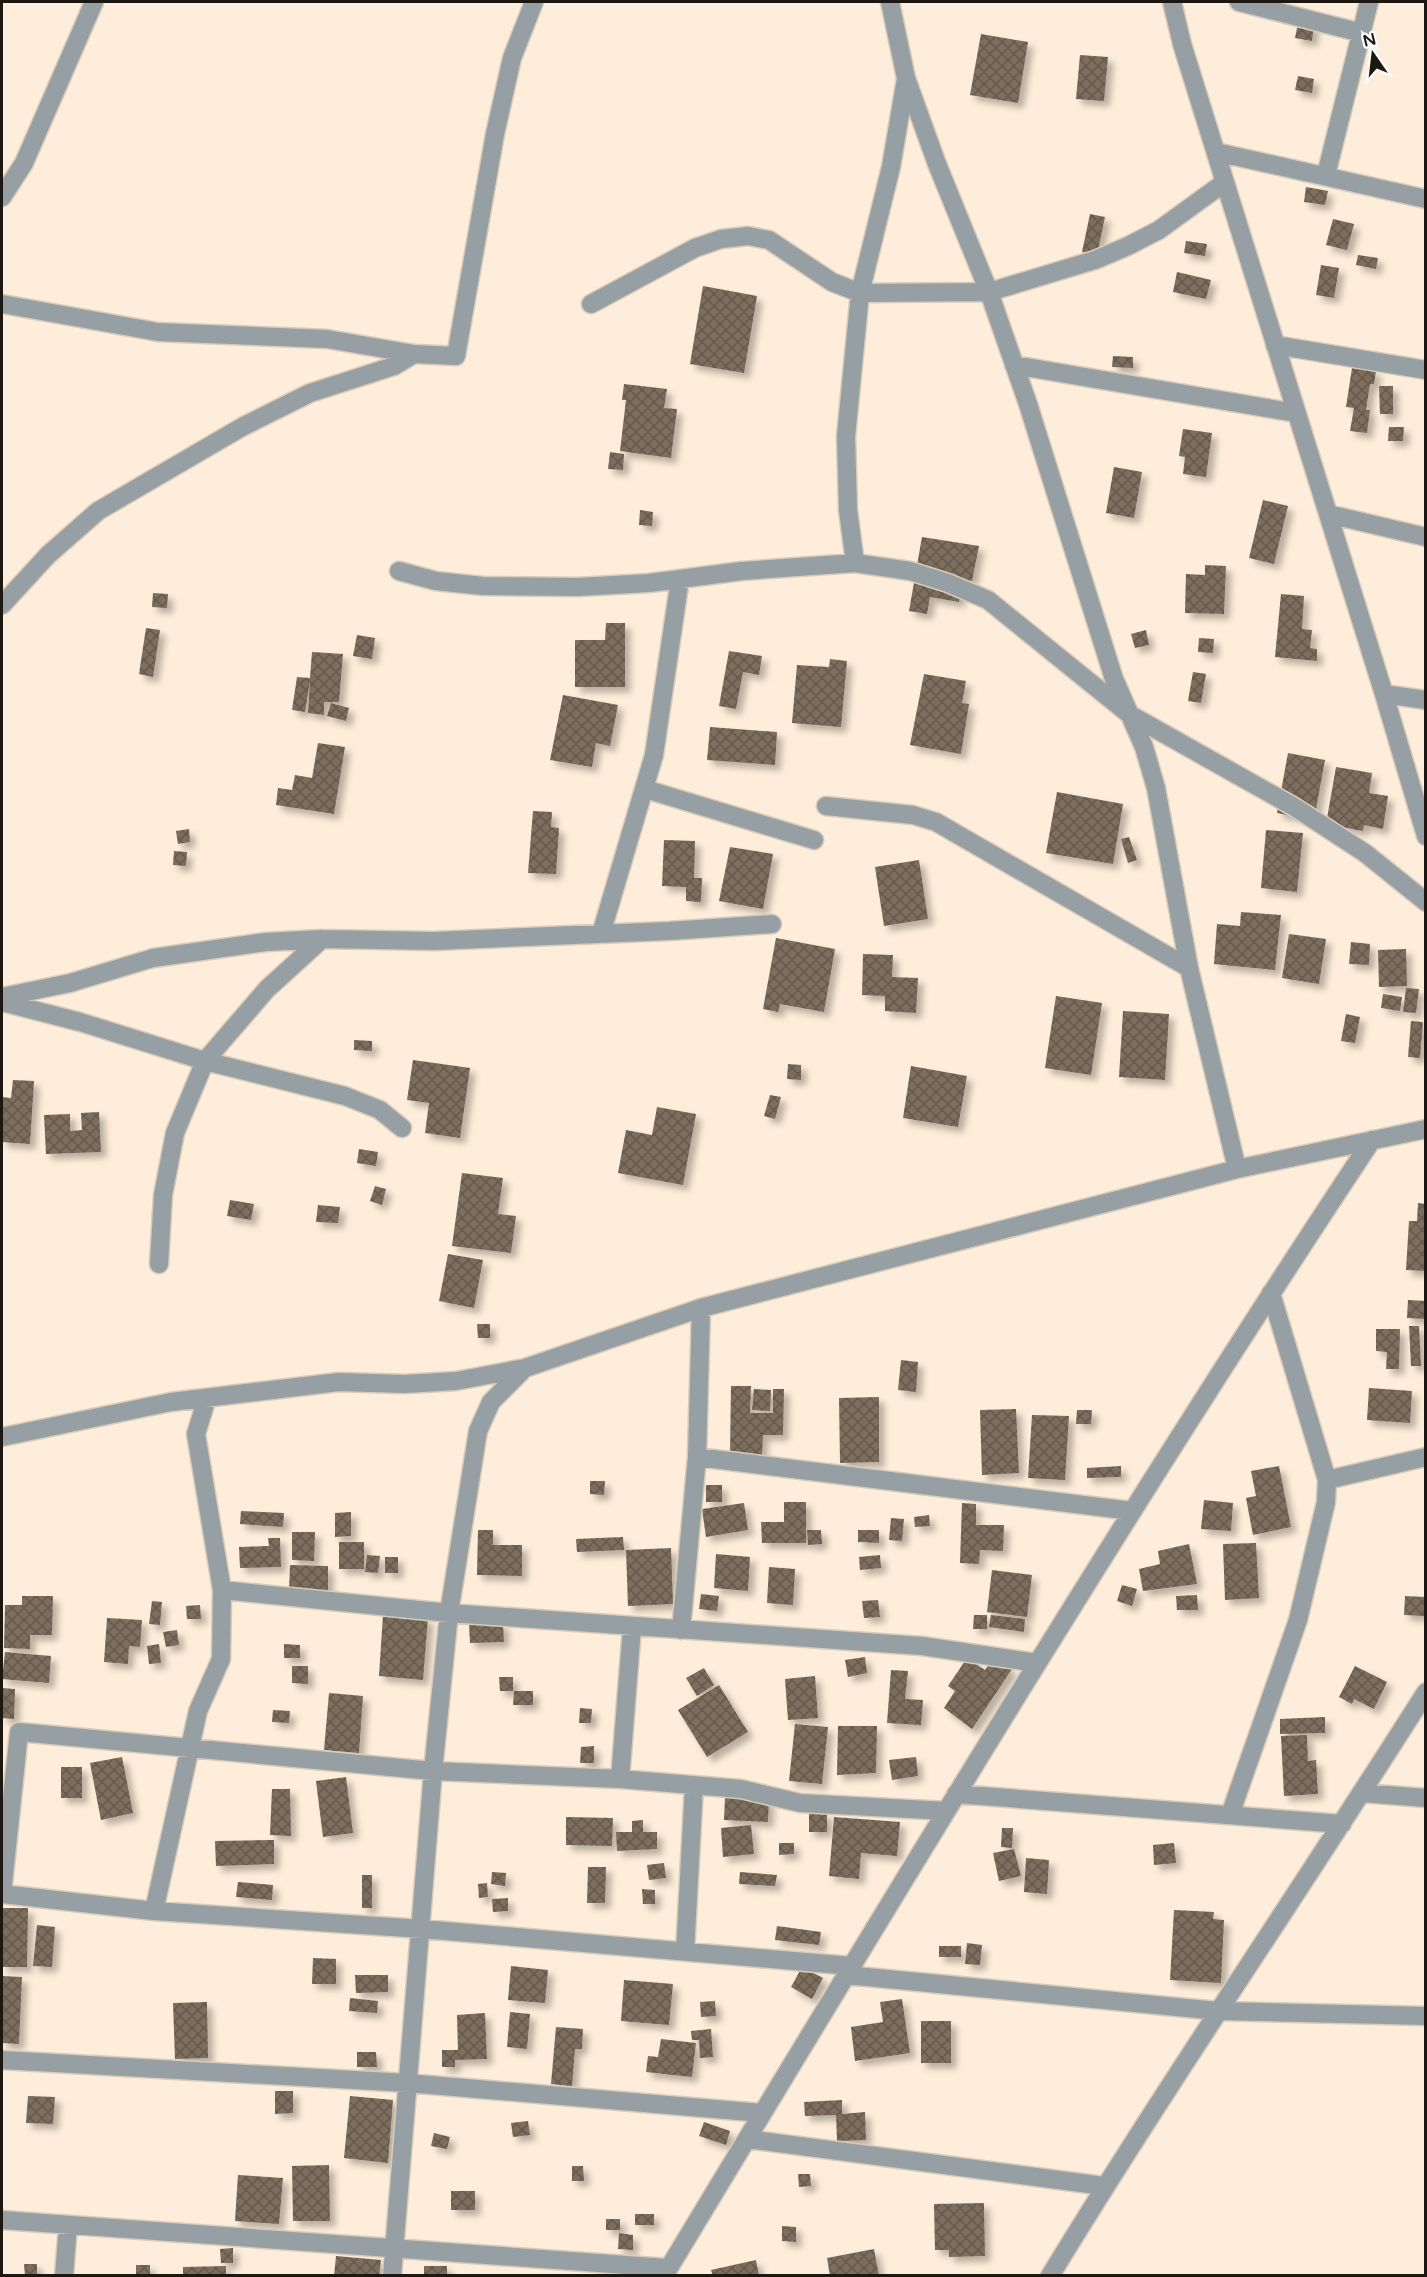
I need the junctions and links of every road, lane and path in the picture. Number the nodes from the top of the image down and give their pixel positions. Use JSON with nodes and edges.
{"nodes":[{"id":1,"x":94,"y":2,"type":"edge"},
{"id":2,"x":534,"y":2,"type":"edge"},
{"id":3,"x":890,"y":2,"type":"edge"},
{"id":4,"x":1172,"y":2,"type":"edge"},
{"id":5,"x":1239,"y":2,"type":"edge"},
{"id":6,"x":1369,"y":2,"type":"edge"},
{"id":7,"x":1362,"y":33,"type":"junction"},
{"id":8,"x":906,"y":78,"type":"junction"},
{"id":9,"x":1216,"y":152,"type":"junction"},
{"id":10,"x":1326,"y":175,"type":"junction"},
{"id":11,"x":1225,"y":182,"type":"junction"},
{"id":12,"x":2,"y":197,"type":"edge"},
{"id":13,"x":1425,"y":199,"type":"edge"},
{"id":14,"x":989,"y":292,"type":"junction"},
{"id":15,"x":860,"y":293,"type":"junction"},
{"id":16,"x":2,"y":304,"type":"edge"},
{"id":17,"x":591,"y":304,"type":"dead end"},
{"id":18,"x":1275,"y":345,"type":"junction"},
{"id":19,"x":414,"y":354,"type":"junction"},
{"id":20,"x":1014,"y":365,"type":"junction"},
{"id":21,"x":1425,"y":370,"type":"edge"},
{"id":22,"x":1296,"y":413,"type":"junction"},
{"id":23,"x":1328,"y":514,"type":"junction"},
{"id":24,"x":1425,"y":537,"type":"edge"},
{"id":25,"x":855,"y":562,"type":"junction"},
{"id":26,"x":399,"y":571,"type":"dead end"},
{"id":27,"x":680,"y":579,"type":"junction"},
{"id":28,"x":2,"y":605,"type":"edge"},
{"id":29,"x":1384,"y":694,"type":"junction"},
{"id":30,"x":1425,"y":700,"type":"edge"},
{"id":31,"x":1129,"y":714,"type":"junction"},
{"id":32,"x":645,"y":789,"type":"junction"},
{"id":33,"x":826,"y":806,"type":"dead end"},
{"id":34,"x":1425,"y":836,"type":"edge"},
{"id":35,"x":814,"y":840,"type":"dead end"},
{"id":36,"x":1425,"y":902,"type":"edge"},
{"id":37,"x":772,"y":924,"type":"dead end"},
{"id":38,"x":601,"y":934,"type":"junction"},
{"id":39,"x":322,"y":939,"type":"junction"},
{"id":40,"x":1189,"y":969,"type":"junction"},
{"id":41,"x":2,"y":997,"type":"edge"},
{"id":42,"x":2,"y":1002,"type":"edge"},
{"id":43,"x":205,"y":1061,"type":"junction"},
{"id":44,"x":402,"y":1128,"type":"dead end"},
{"id":45,"x":1425,"y":1130,"type":"edge"},
{"id":46,"x":1372,"y":1140,"type":"junction"},
{"id":47,"x":1236,"y":1169,"type":"junction"},
{"id":48,"x":159,"y":1264,"type":"dead end"},
{"id":49,"x":1270,"y":1293,"type":"junction"},
{"id":50,"x":700,"y":1308,"type":"junction"},
{"id":51,"x":525,"y":1368,"type":"junction"},
{"id":52,"x":207,"y":1398,"type":"junction"},
{"id":53,"x":2,"y":1437,"type":"edge"},
{"id":54,"x":697,"y":1456,"type":"junction"},
{"id":55,"x":1425,"y":1457,"type":"edge"},
{"id":56,"x":1327,"y":1480,"type":"junction"},
{"id":57,"x":1132,"y":1511,"type":"junction"},
{"id":58,"x":222,"y":1590,"type":"junction"},
{"id":59,"x":449,"y":1613,"type":"junction"},
{"id":60,"x":632,"y":1627,"type":"junction"},
{"id":61,"x":681,"y":1630,"type":"junction"},
{"id":62,"x":1037,"y":1663,"type":"junction"},
{"id":63,"x":1425,"y":1692,"type":"edge"},
{"id":64,"x":189,"y":1747,"type":"junction"},
{"id":65,"x":433,"y":1771,"type":"junction"},
{"id":66,"x":620,"y":1779,"type":"junction"},
{"id":67,"x":694,"y":1786,"type":"junction"},
{"id":68,"x":1362,"y":1793,"type":"junction"},
{"id":69,"x":956,"y":1794,"type":"junction"},
{"id":70,"x":1425,"y":1798,"type":"edge"},
{"id":71,"x":946,"y":1812,"type":"junction"},
{"id":72,"x":1230,"y":1815,"type":"junction"},
{"id":73,"x":1342,"y":1824,"type":"junction"},
{"id":74,"x":2,"y":1894,"type":"edge"},
{"id":75,"x":154,"y":1911,"type":"junction"},
{"id":76,"x":422,"y":1929,"type":"junction"},
{"id":77,"x":685,"y":1952,"type":"junction"},
{"id":78,"x":849,"y":1970,"type":"junction"},
{"id":79,"x":1218,"y":2012,"type":"junction"},
{"id":80,"x":1425,"y":2016,"type":"edge"},
{"id":81,"x":2,"y":2060,"type":"edge"},
{"id":82,"x":408,"y":2083,"type":"junction"},
{"id":83,"x":762,"y":2113,"type":"junction"},
{"id":84,"x":747,"y":2139,"type":"junction"},
{"id":85,"x":1104,"y":2186,"type":"junction"},
{"id":86,"x":2,"y":2220,"type":"edge"},
{"id":87,"x":68,"y":2225,"type":"junction"},
{"id":88,"x":393,"y":2249,"type":"junction"},
{"id":89,"x":666,"y":2272,"type":"edge"},
{"id":90,"x":64,"y":2276,"type":"edge"},
{"id":91,"x":392,"y":2276,"type":"edge"},
{"id":92,"x":1050,"y":2276,"type":"edge"}],
"edges":[{"from":1,"to":12,"type":"street"},
{"from":2,"to":19,"type":"street"},
{"from":3,"to":8,"type":"street"},
{"from":4,"to":9,"type":"street"},
{"from":5,"to":7,"type":"street"},
{"from":6,"to":7,"type":"street"},
{"from":7,"to":10,"type":"street"},
{"from":8,"to":14,"type":"street"},
{"from":8,"to":15,"type":"street"},
{"from":9,"to":10,"type":"street"},
{"from":9,"to":11,"type":"street"},
{"from":10,"to":13,"type":"street"},
{"from":11,"to":14,"type":"street"},
{"from":11,"to":18,"type":"street"},
{"from":14,"to":15,"type":"street"},
{"from":14,"to":20,"type":"street"},
{"from":15,"to":17,"type":"street"},
{"from":15,"to":25,"type":"street"},
{"from":16,"to":19,"type":"street"},
{"from":18,"to":21,"type":"street"},
{"from":18,"to":22,"type":"street"},
{"from":19,"to":28,"type":"street"},
{"from":20,"to":22,"type":"street"},
{"from":20,"to":31,"type":"street"},
{"from":22,"to":23,"type":"street"},
{"from":23,"to":24,"type":"street"},
{"from":23,"to":29,"type":"street"},
{"from":25,"to":27,"type":"street"},
{"from":25,"to":31,"type":"street"},
{"from":26,"to":27,"type":"street"},
{"from":27,"to":32,"type":"street"},
{"from":29,"to":30,"type":"street"},
{"from":29,"to":34,"type":"street"},
{"from":31,"to":36,"type":"street"},
{"from":31,"to":40,"type":"street"},
{"from":32,"to":35,"type":"street"},
{"from":32,"to":38,"type":"street"},
{"from":33,"to":40,"type":"street"},
{"from":37,"to":38,"type":"street"},
{"from":38,"to":39,"type":"street"},
{"from":39,"to":41,"type":"street"},
{"from":39,"to":43,"type":"street"},
{"from":40,"to":47,"type":"street"},
{"from":42,"to":43,"type":"street"},
{"from":43,"to":44,"type":"street"},
{"from":43,"to":48,"type":"street"},
{"from":45,"to":46,"type":"street"},
{"from":46,"to":47,"type":"street"},
{"from":46,"to":49,"type":"street"},
{"from":47,"to":50,"type":"street"},
{"from":49,"to":56,"type":"street"},
{"from":49,"to":57,"type":"street"},
{"from":50,"to":51,"type":"street"},
{"from":50,"to":54,"type":"street"},
{"from":51,"to":52,"type":"street"},
{"from":51,"to":59,"type":"street"},
{"from":52,"to":53,"type":"street"},
{"from":52,"to":58,"type":"street"},
{"from":54,"to":57,"type":"street"},
{"from":54,"to":61,"type":"street"},
{"from":55,"to":56,"type":"street"},
{"from":56,"to":72,"type":"street"},
{"from":57,"to":62,"type":"street"},
{"from":58,"to":59,"type":"street"},
{"from":58,"to":64,"type":"street"},
{"from":59,"to":60,"type":"street"},
{"from":59,"to":65,"type":"street"},
{"from":60,"to":61,"type":"street"},
{"from":60,"to":66,"type":"street"},
{"from":61,"to":62,"type":"street"},
{"from":62,"to":69,"type":"street"},
{"from":63,"to":68,"type":"street"},
{"from":64,"to":65,"type":"street"},
{"from":64,"to":74,"type":"street"},
{"from":64,"to":75,"type":"street"},
{"from":65,"to":66,"type":"street"},
{"from":65,"to":76,"type":"street"},
{"from":66,"to":67,"type":"street"},
{"from":67,"to":71,"type":"street"},
{"from":67,"to":77,"type":"street"},
{"from":68,"to":70,"type":"street"},
{"from":68,"to":73,"type":"street"},
{"from":69,"to":71,"type":"street"},
{"from":69,"to":72,"type":"street"},
{"from":71,"to":78,"type":"street"},
{"from":72,"to":73,"type":"street"},
{"from":73,"to":79,"type":"street"},
{"from":74,"to":75,"type":"street"},
{"from":75,"to":76,"type":"street"},
{"from":76,"to":77,"type":"street"},
{"from":76,"to":82,"type":"street"},
{"from":77,"to":78,"type":"street"},
{"from":78,"to":79,"type":"street"},
{"from":78,"to":83,"type":"street"},
{"from":79,"to":80,"type":"street"},
{"from":79,"to":85,"type":"street"},
{"from":81,"to":82,"type":"street"},
{"from":82,"to":83,"type":"street"},
{"from":82,"to":88,"type":"street"},
{"from":83,"to":84,"type":"street"},
{"from":84,"to":85,"type":"street"},
{"from":84,"to":89,"type":"street"},
{"from":85,"to":92,"type":"street"},
{"from":86,"to":87,"type":"street"},
{"from":87,"to":88,"type":"street"},
{"from":87,"to":90,"type":"street"},
{"from":88,"to":89,"type":"street"},
{"from":88,"to":91,"type":"street"}]}
